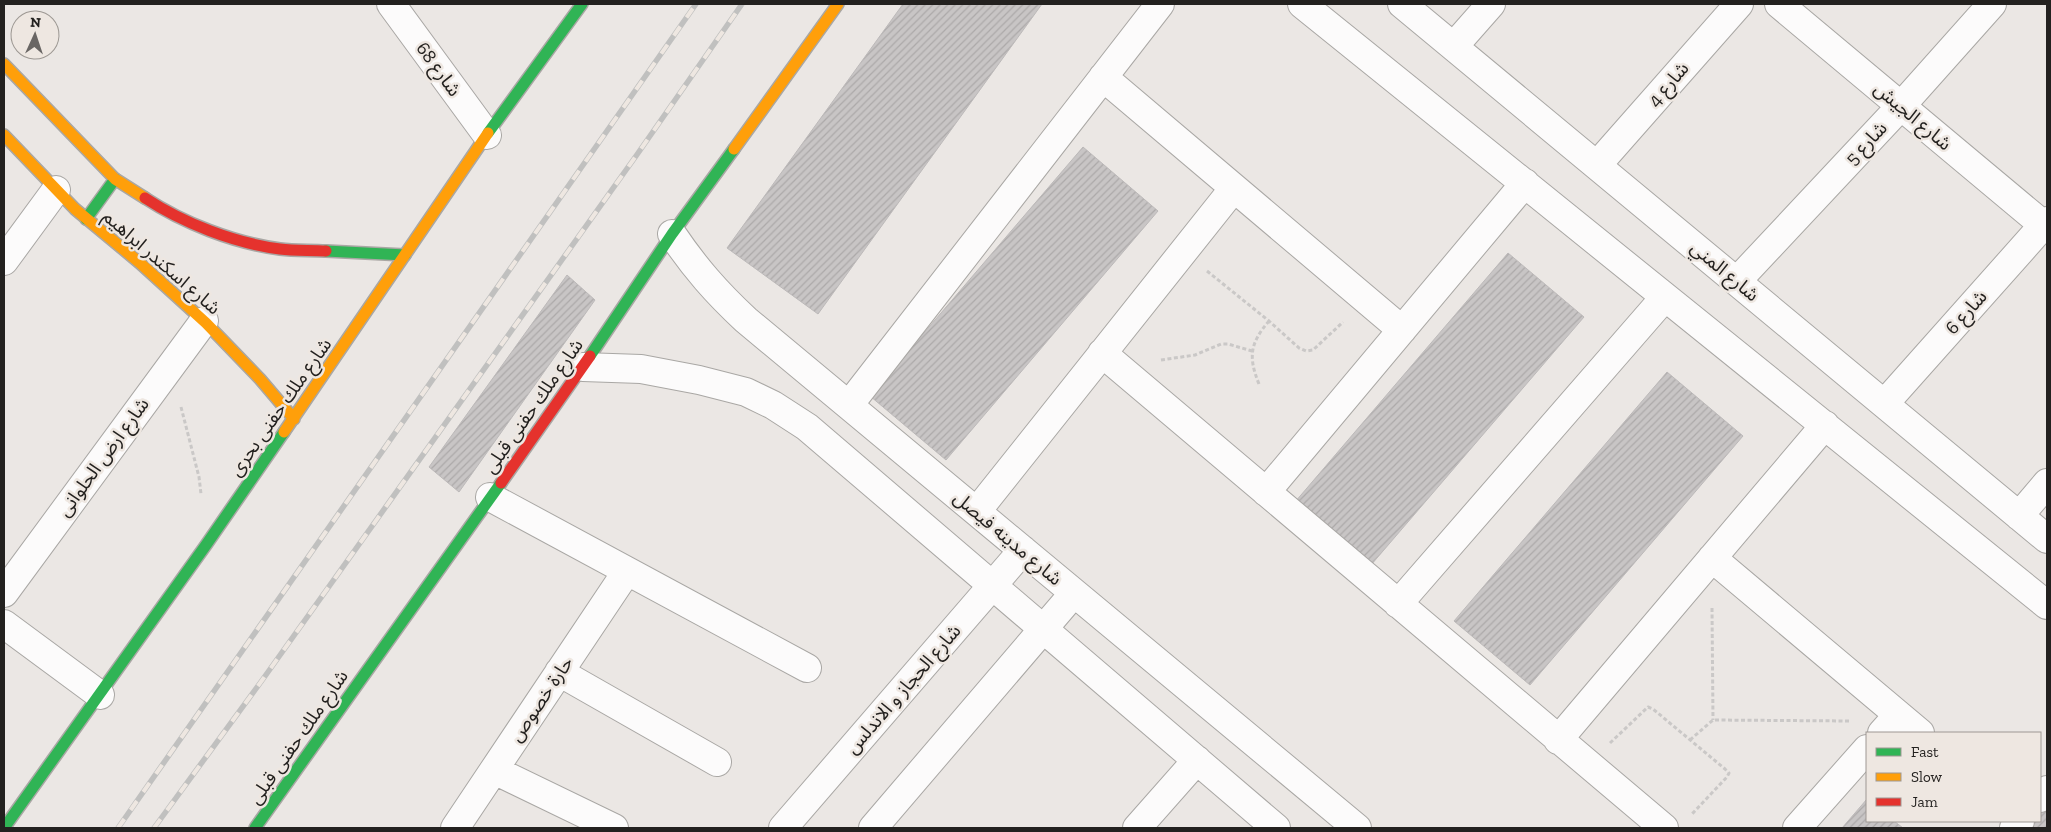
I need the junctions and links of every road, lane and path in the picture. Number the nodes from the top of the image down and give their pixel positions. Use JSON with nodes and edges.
{"nodes":[{"id":1,"x":391,"y":4,"type":"edge"},
{"id":2,"x":582,"y":4,"type":"edge"},
{"id":3,"x":838,"y":4,"type":"edge"},
{"id":4,"x":1160,"y":4,"type":"edge"},
{"id":5,"x":1302,"y":4,"type":"edge"},
{"id":6,"x":1402,"y":4,"type":"edge"},
{"id":7,"x":1491,"y":4,"type":"edge"},
{"id":8,"x":1738,"y":4,"type":"edge"},
{"id":9,"x":1779,"y":4,"type":"edge"},
{"id":10,"x":1992,"y":4,"type":"edge"},
{"id":11,"x":1454,"y":46,"type":"junction"},
{"id":12,"x":4,"y":64,"type":"edge"},
{"id":13,"x":1103,"y":77,"type":"junction"},
{"id":14,"x":1901,"y":106,"type":"junction"},
{"id":15,"x":487,"y":134,"type":"junction"},
{"id":16,"x":4,"y":135,"type":"edge"},
{"id":17,"x":1598,"y":164,"type":"junction"},
{"id":18,"x":115,"y":179,"type":"junction"},
{"id":19,"x":1525,"y":183,"type":"junction"},
{"id":20,"x":1234,"y":188,"type":"junction"},
{"id":21,"x":56,"y":190,"type":"junction"},
{"id":22,"x":86,"y":218,"type":"junction"},
{"id":23,"x":2046,"y":225,"type":"edge"},
{"id":24,"x":672,"y":234,"type":"junction"},
{"id":25,"x":1184,"y":251,"type":"junction"},
{"id":26,"x":405,"y":256,"type":"junction"},
{"id":27,"x":4,"y":261,"type":"edge"},
{"id":28,"x":1737,"y":281,"type":"junction"},
{"id":29,"x":1665,"y":297,"type":"junction"},
{"id":30,"x":1368,"y":300,"type":"junction"},
{"id":31,"x":204,"y":320,"type":"junction"},
{"id":32,"x":1269,"y":321,"type":"junction"},
{"id":33,"x":1402,"y":330,"type":"junction"},
{"id":34,"x":1252,"y":351,"type":"junction"},
{"id":35,"x":1110,"y":360,"type":"junction"},
{"id":36,"x":582,"y":367,"type":"junction"},
{"id":37,"x":167,"y":369,"type":"junction"},
{"id":38,"x":1259,"y":384,"type":"dead end"},
{"id":39,"x":1885,"y":403,"type":"junction"},
{"id":40,"x":849,"y":405,"type":"junction"},
{"id":41,"x":294,"y":419,"type":"junction"},
{"id":42,"x":1824,"y":425,"type":"junction"},
{"id":43,"x":2047,"y":483,"type":"edge"},
{"id":44,"x":1266,"y":492,"type":"junction"},
{"id":45,"x":201,"y":497,"type":"dead end"},
{"id":46,"x":490,"y":497,"type":"junction"},
{"id":47,"x":977,"y":511,"type":"junction"},
{"id":48,"x":2019,"y":516,"type":"junction"},
{"id":49,"x":2047,"y":539,"type":"edge"},
{"id":50,"x":1023,"y":550,"type":"junction"},
{"id":51,"x":1712,"y":558,"type":"junction"},
{"id":52,"x":627,"y":571,"type":"junction"},
{"id":53,"x":992,"y":585,"type":"junction"},
{"id":54,"x":4,"y":593,"type":"edge"},
{"id":55,"x":1074,"y":593,"type":"junction"},
{"id":56,"x":1398,"y":604,"type":"junction"},
{"id":57,"x":2047,"y":605,"type":"edge"},
{"id":58,"x":1712,"y":606,"type":"dead end"},
{"id":59,"x":4,"y":624,"type":"edge"},
{"id":60,"x":1043,"y":630,"type":"junction"},
{"id":61,"x":807,"y":668,"type":"dead end"},
{"id":62,"x":559,"y":672,"type":"junction"},
{"id":63,"x":100,"y":696,"type":"junction"},
{"id":64,"x":1713,"y":720,"type":"junction"},
{"id":65,"x":1891,"y":723,"type":"edge"},
{"id":66,"x":1917,"y":732,"type":"edge"},
{"id":67,"x":1558,"y":740,"type":"junction"},
{"id":68,"x":1690,"y":740,"type":"junction"},
{"id":69,"x":1866,"y":750,"type":"edge"},
{"id":70,"x":1196,"y":760,"type":"junction"},
{"id":71,"x":718,"y":762,"type":"dead end"},
{"id":72,"x":1588,"y":764,"type":"junction"},
{"id":73,"x":494,"y":770,"type":"junction"},
{"id":74,"x":1690,"y":816,"type":"dead end"},
{"id":75,"x":263,"y":825,"type":"edge"},
{"id":76,"x":4,"y":828,"type":"edge"},
{"id":77,"x":455,"y":828,"type":"edge"},
{"id":78,"x":614,"y":828,"type":"edge"},
{"id":79,"x":783,"y":828,"type":"edge"},
{"id":80,"x":873,"y":828,"type":"edge"},
{"id":81,"x":1137,"y":828,"type":"edge"},
{"id":82,"x":1276,"y":828,"type":"edge"},
{"id":83,"x":1357,"y":828,"type":"edge"},
{"id":84,"x":1664,"y":828,"type":"edge"},
{"id":85,"x":1797,"y":828,"type":"edge"}],
"edges":[{"from":1,"to":15,"type":"street","name":"شارع 68"},
{"from":2,"to":15,"type":"street","name":"شارع ملك حفنى بحرى"},
{"from":3,"to":24,"type":"street","name":"شارع ملك حفنى قبلى"},
{"from":4,"to":13,"type":"street"},
{"from":5,"to":19,"type":"street"},
{"from":6,"to":11,"type":"street","name":"شارع المني"},
{"from":7,"to":11,"type":"street"},
{"from":8,"to":17,"type":"street","name":"شارع 4"},
{"from":9,"to":14,"type":"street","name":"شارع الجيش"},
{"from":10,"to":14,"type":"street","name":"شارع 5"},
{"from":11,"to":17,"type":"street","name":"شارع المني"},
{"from":12,"to":18,"type":"street","name":"شارع اسكندر ابراهيم"},
{"from":13,"to":20,"type":"street"},
{"from":13,"to":40,"type":"street"},
{"from":14,"to":23,"type":"street","name":"شارع الجيش"},
{"from":14,"to":28,"type":"street","name":"شارع 5"},
{"from":15,"to":26,"type":"street","name":"شارع ملك حفنى بحرى"},
{"from":16,"to":21,"type":"street","name":"شارع اسكندر ابراهيم"},
{"from":17,"to":28,"type":"street","name":"شارع المني"},
{"from":18,"to":22,"type":"street"},
{"from":18,"to":26,"type":"street","name":"شارع اسكندر ابراهيم"},
{"from":19,"to":29,"type":"street"},
{"from":19,"to":33,"type":"street"},
{"from":20,"to":25,"type":"street"},
{"from":20,"to":30,"type":"street"},
{"from":21,"to":22,"type":"street","name":"شارع اسكندر ابراهيم"},
{"from":21,"to":27,"type":"street"},
{"from":22,"to":31,"type":"street","name":"شارع اسكندر ابراهيم"},
{"from":23,"to":39,"type":"street","name":"شارع 6"},
{"from":24,"to":36,"type":"street","name":"شارع ملك حفنى قبلى"},
{"from":24,"to":40,"type":"street","name":"شارع مدينه فيصل"},
{"from":25,"to":32,"type":"path"},
{"from":25,"to":35,"type":"street"},
{"from":26,"to":41,"type":"street","name":"شارع ملك حفنى بحرى"},
{"from":28,"to":39,"type":"street","name":"شارع المني"},
{"from":29,"to":42,"type":"street"},
{"from":29,"to":56,"type":"street"},
{"from":30,"to":32,"type":"path"},
{"from":30,"to":33,"type":"street"},
{"from":31,"to":37,"type":"street","name":"شارع ارض الحلوانى"},
{"from":31,"to":41,"type":"street","name":"شارع اسكندر ابراهيم"},
{"from":32,"to":34,"type":"path"},
{"from":33,"to":44,"type":"street"},
{"from":34,"to":35,"type":"path"},
{"from":34,"to":38,"type":"path"},
{"from":35,"to":44,"type":"street"},
{"from":35,"to":47,"type":"street"},
{"from":36,"to":46,"type":"street","name":"شارع ملك حفنى قبلى"},
{"from":36,"to":53,"type":"street"},
{"from":37,"to":45,"type":"path"},
{"from":37,"to":54,"type":"street","name":"شارع ارض الحلوانى"},
{"from":39,"to":48,"type":"street","name":"شارع المني"},
{"from":40,"to":47,"type":"street","name":"شارع مدينه فيصل"},
{"from":41,"to":63,"type":"street","name":"شارع ملك حفنى بحرى"},
{"from":42,"to":51,"type":"street"},
{"from":42,"to":57,"type":"street"},
{"from":43,"to":48,"type":"street"},
{"from":44,"to":56,"type":"street"},
{"from":46,"to":52,"type":"street"},
{"from":46,"to":75,"type":"street","name":"شارع ملك حفنى قبلى"},
{"from":47,"to":50,"type":"street","name":"شارع مدينه فيصل"},
{"from":48,"to":49,"type":"street","name":"شارع المني"},
{"from":50,"to":53,"type":"street","name":"شارع الحجاز و الاندلس"},
{"from":50,"to":55,"type":"street","name":"شارع مدينه فيصل"},
{"from":51,"to":65,"type":"street"},
{"from":51,"to":67,"type":"street"},
{"from":52,"to":61,"type":"street"},
{"from":52,"to":62,"type":"street","name":"حارة خصوص"},
{"from":53,"to":60,"type":"street"},
{"from":53,"to":79,"type":"street","name":"شارع الحجاز و الاندلس"},
{"from":55,"to":60,"type":"street"},
{"from":55,"to":83,"type":"street","name":"شارع مدينه فيصل"},
{"from":56,"to":67,"type":"street"},
{"from":58,"to":64,"type":"path"},
{"from":59,"to":63,"type":"street"},
{"from":60,"to":70,"type":"street"},
{"from":60,"to":80,"type":"street"},
{"from":62,"to":71,"type":"street"},
{"from":62,"to":73,"type":"street","name":"حارة خصوص"},
{"from":63,"to":76,"type":"street","name":"شارع ملك حفنى بحرى"},
{"from":64,"to":65,"type":"path"},
{"from":64,"to":68,"type":"path"},
{"from":65,"to":66,"type":"street"},
{"from":67,"to":72,"type":"street"},
{"from":68,"to":72,"type":"path"},
{"from":68,"to":74,"type":"path"},
{"from":69,"to":85,"type":"street"},
{"from":70,"to":81,"type":"street"},
{"from":70,"to":82,"type":"street"},
{"from":72,"to":84,"type":"street"},
{"from":73,"to":77,"type":"street","name":"حارة خصوص"},
{"from":73,"to":78,"type":"street"}]}
